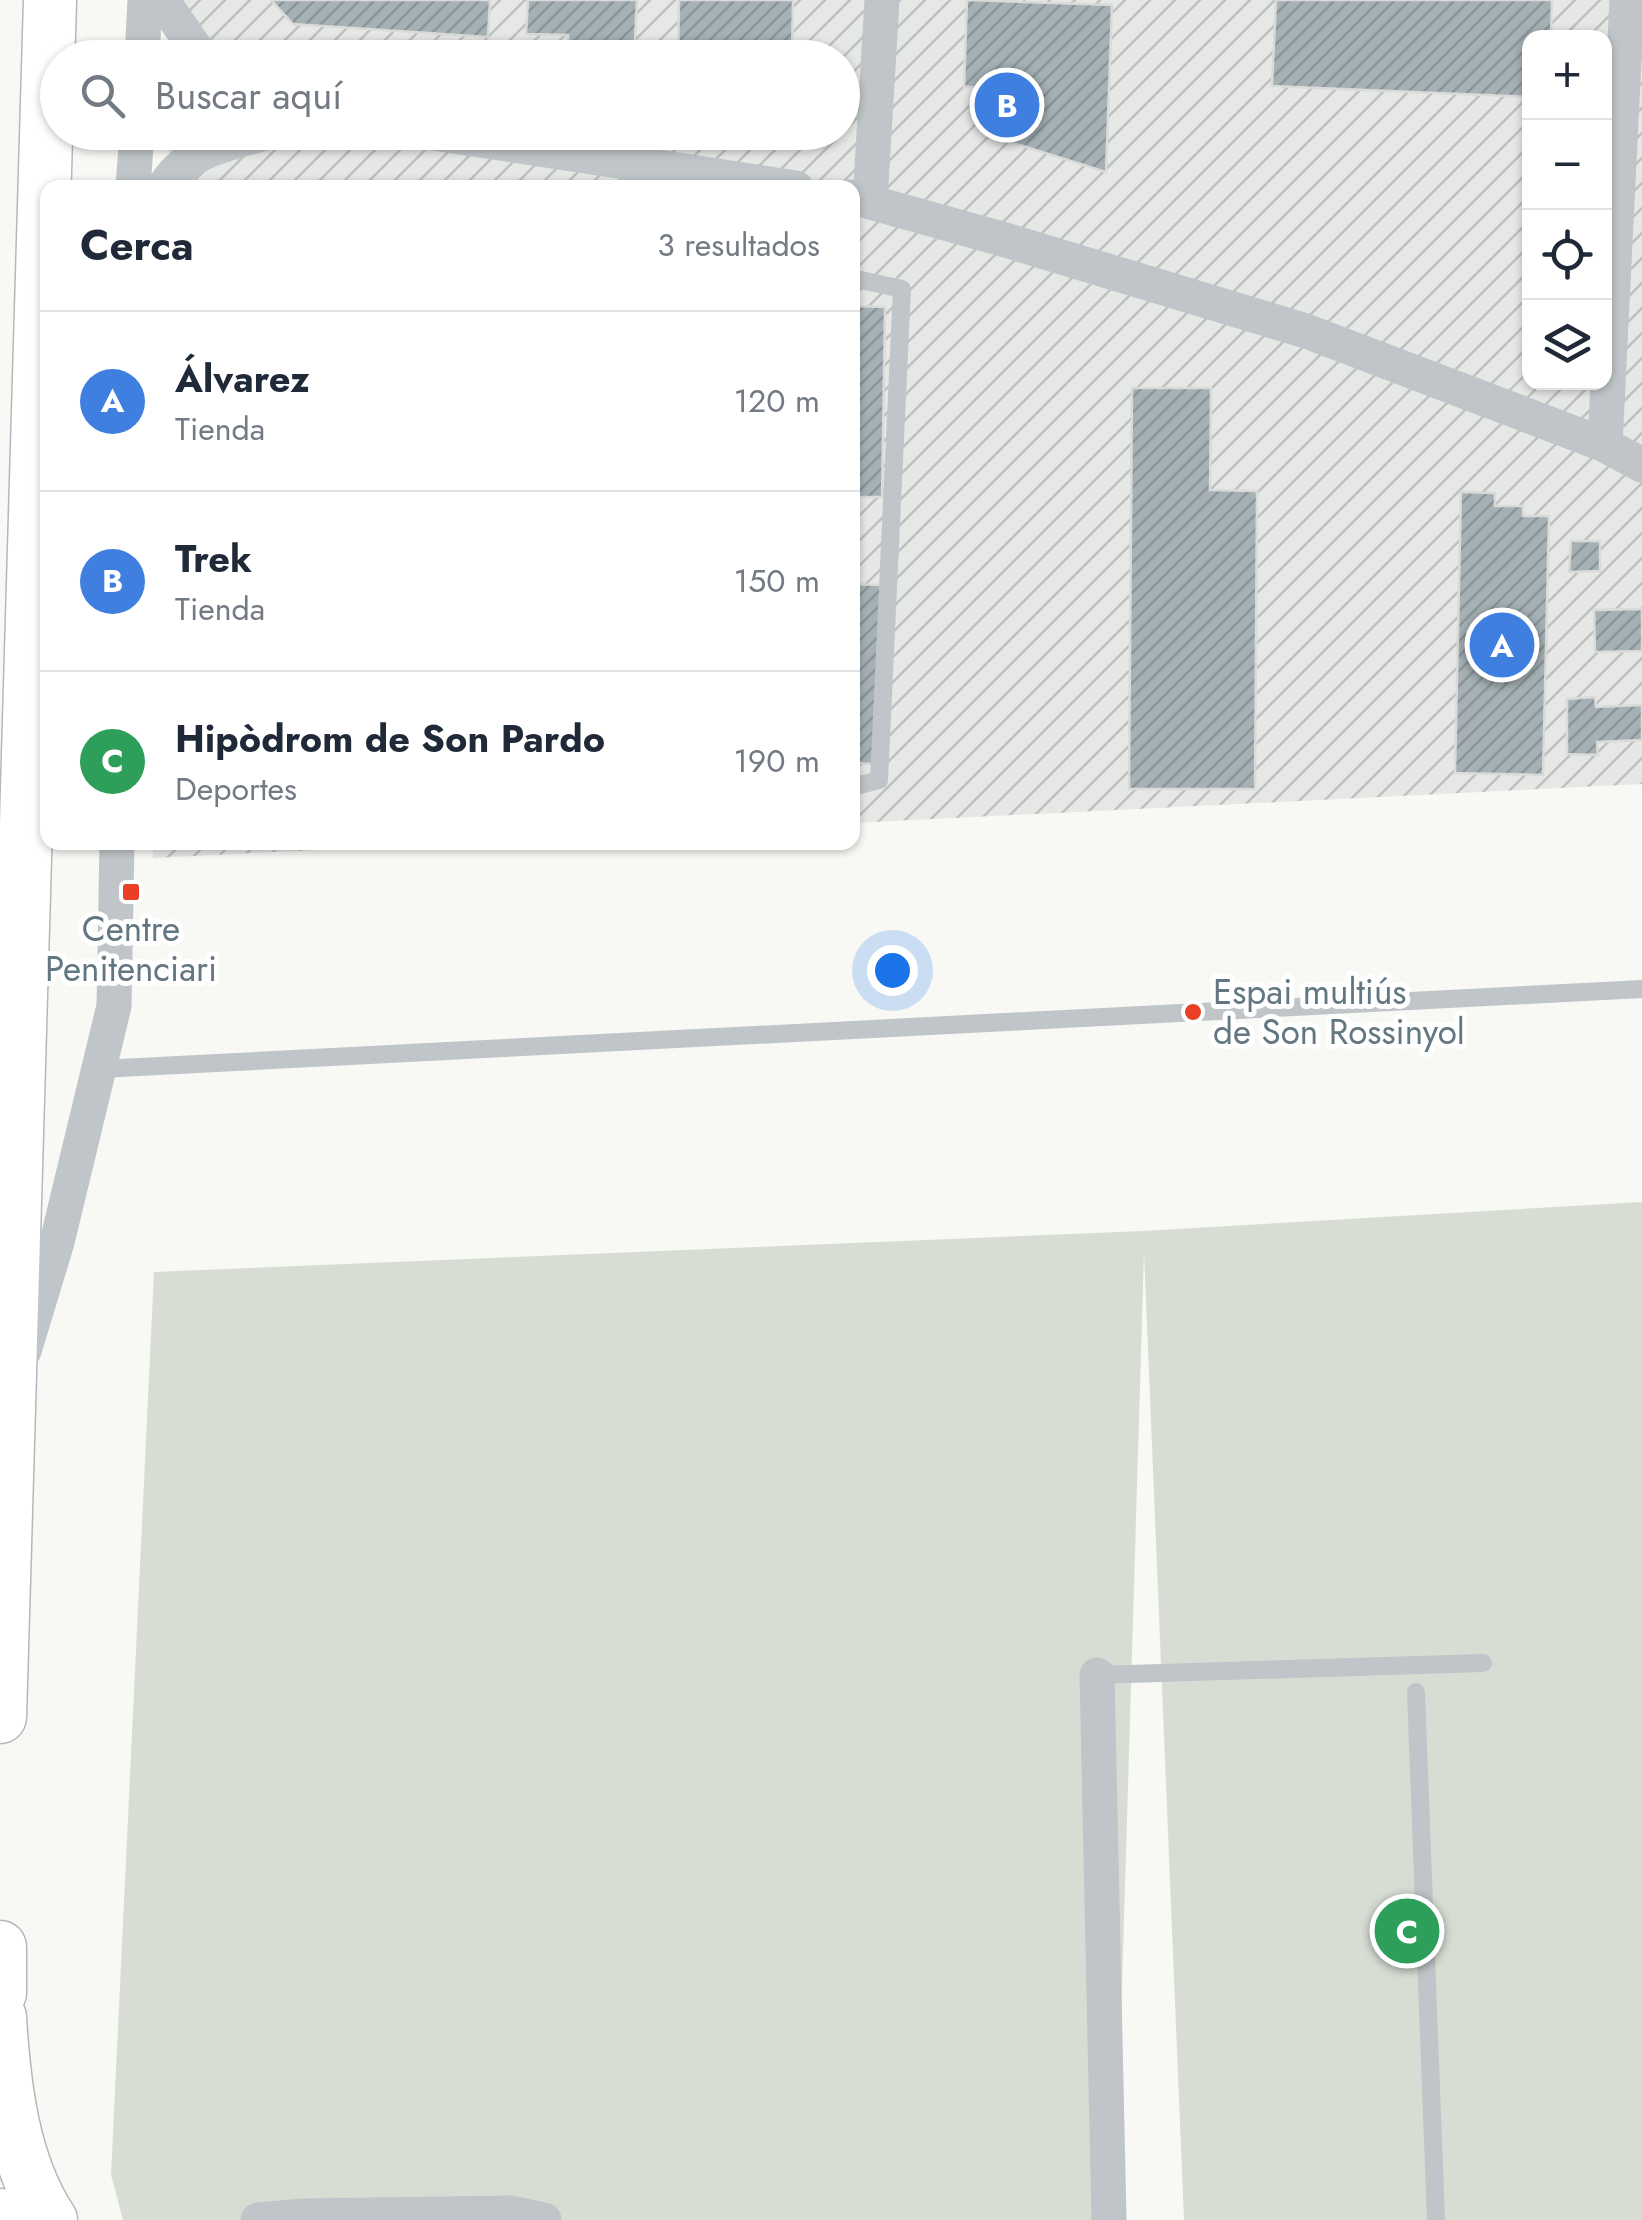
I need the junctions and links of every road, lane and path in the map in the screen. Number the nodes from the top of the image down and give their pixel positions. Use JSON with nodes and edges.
{"nodes":[{"id":1,"x":50,"y":0,"type":"edge"},
{"id":2,"x":145,"y":0,"type":"edge"},
{"id":3,"x":162,"y":0,"type":"edge"},
{"id":4,"x":882,"y":0,"type":"edge"},
{"id":5,"x":1626,"y":0,"type":"edge"},
{"id":6,"x":49,"y":40,"type":"edge"},
{"id":7,"x":143,"y":40,"type":"edge"},
{"id":8,"x":190,"y":40,"type":"edge"},
{"id":9,"x":46,"y":150,"type":"edge"},
{"id":10,"x":136,"y":150,"type":"edge"},
{"id":11,"x":208,"y":150,"type":"edge"},
{"id":12,"x":535,"y":150,"type":"edge"},
{"id":13,"x":45,"y":180,"type":"edge"},
{"id":14,"x":134,"y":180,"type":"edge"},
{"id":15,"x":168,"y":180,"type":"edge"},
{"id":16,"x":715,"y":180,"type":"edge"},
{"id":17,"x":862,"y":199,"type":"edge"},
{"id":18,"x":860,"y":280,"type":"edge"},
{"id":19,"x":40,"y":349,"type":"edge"},
{"id":20,"x":1605,"y":445,"type":"junction"},
{"id":21,"x":1642,"y":465,"type":"edge"},
{"id":22,"x":860,"y":785,"type":"edge"},
{"id":23,"x":118,"y":850,"type":"edge"},
{"id":24,"x":1642,"y":990,"type":"edge"},
{"id":25,"x":100,"y":1069,"type":"junction"},
{"id":26,"x":10,"y":1395,"type":"junction"},
{"id":27,"x":1483,"y":1663,"type":"dead end"},
{"id":28,"x":1097,"y":1675,"type":"joint"},
{"id":29,"x":1416,"y":1692,"type":"dead end"},
{"id":30,"x":0,"y":1717,"type":"edge"},
{"id":31,"x":0,"y":1947,"type":"edge"},
{"id":32,"x":0,"y":1993,"type":"edge"},
{"id":33,"x":0,"y":2018,"type":"edge"},
{"id":34,"x":51,"y":2220,"type":"edge"},
{"id":35,"x":258,"y":2220,"type":"edge"},
{"id":36,"x":544,"y":2220,"type":"edge"},
{"id":37,"x":1109,"y":2220,"type":"edge"},
{"id":38,"x":1436,"y":2220,"type":"edge"}],
"edges":[{"from":1,"to":6,"type":"main road"},
{"from":2,"to":7,"type":"street"},
{"from":3,"to":8,"type":"street"},
{"from":4,"to":17,"type":"street"},
{"from":5,"to":20,"type":"street"},
{"from":9,"to":13,"type":"main road"},
{"from":10,"to":14,"type":"street"},
{"from":11,"to":15,"type":"street"},
{"from":12,"to":16,"type":"street"},
{"from":17,"to":20,"type":"street"},
{"from":18,"to":22,"type":"lane"},
{"from":19,"to":26,"type":"main road"},
{"from":20,"to":21,"type":"street"},
{"from":23,"to":25,"type":"street"},
{"from":24,"to":25,"type":"lane"},
{"from":25,"to":26,"type":"street"},
{"from":26,"to":30,"type":"main road"},
{"from":27,"to":28,"type":"lane"},
{"from":28,"to":37,"type":"street"},
{"from":29,"to":38,"type":"lane"},
{"from":31,"to":32,"type":"main road"},
{"from":33,"to":34,"type":"main road"},
{"from":35,"to":36,"type":"street"}]}
